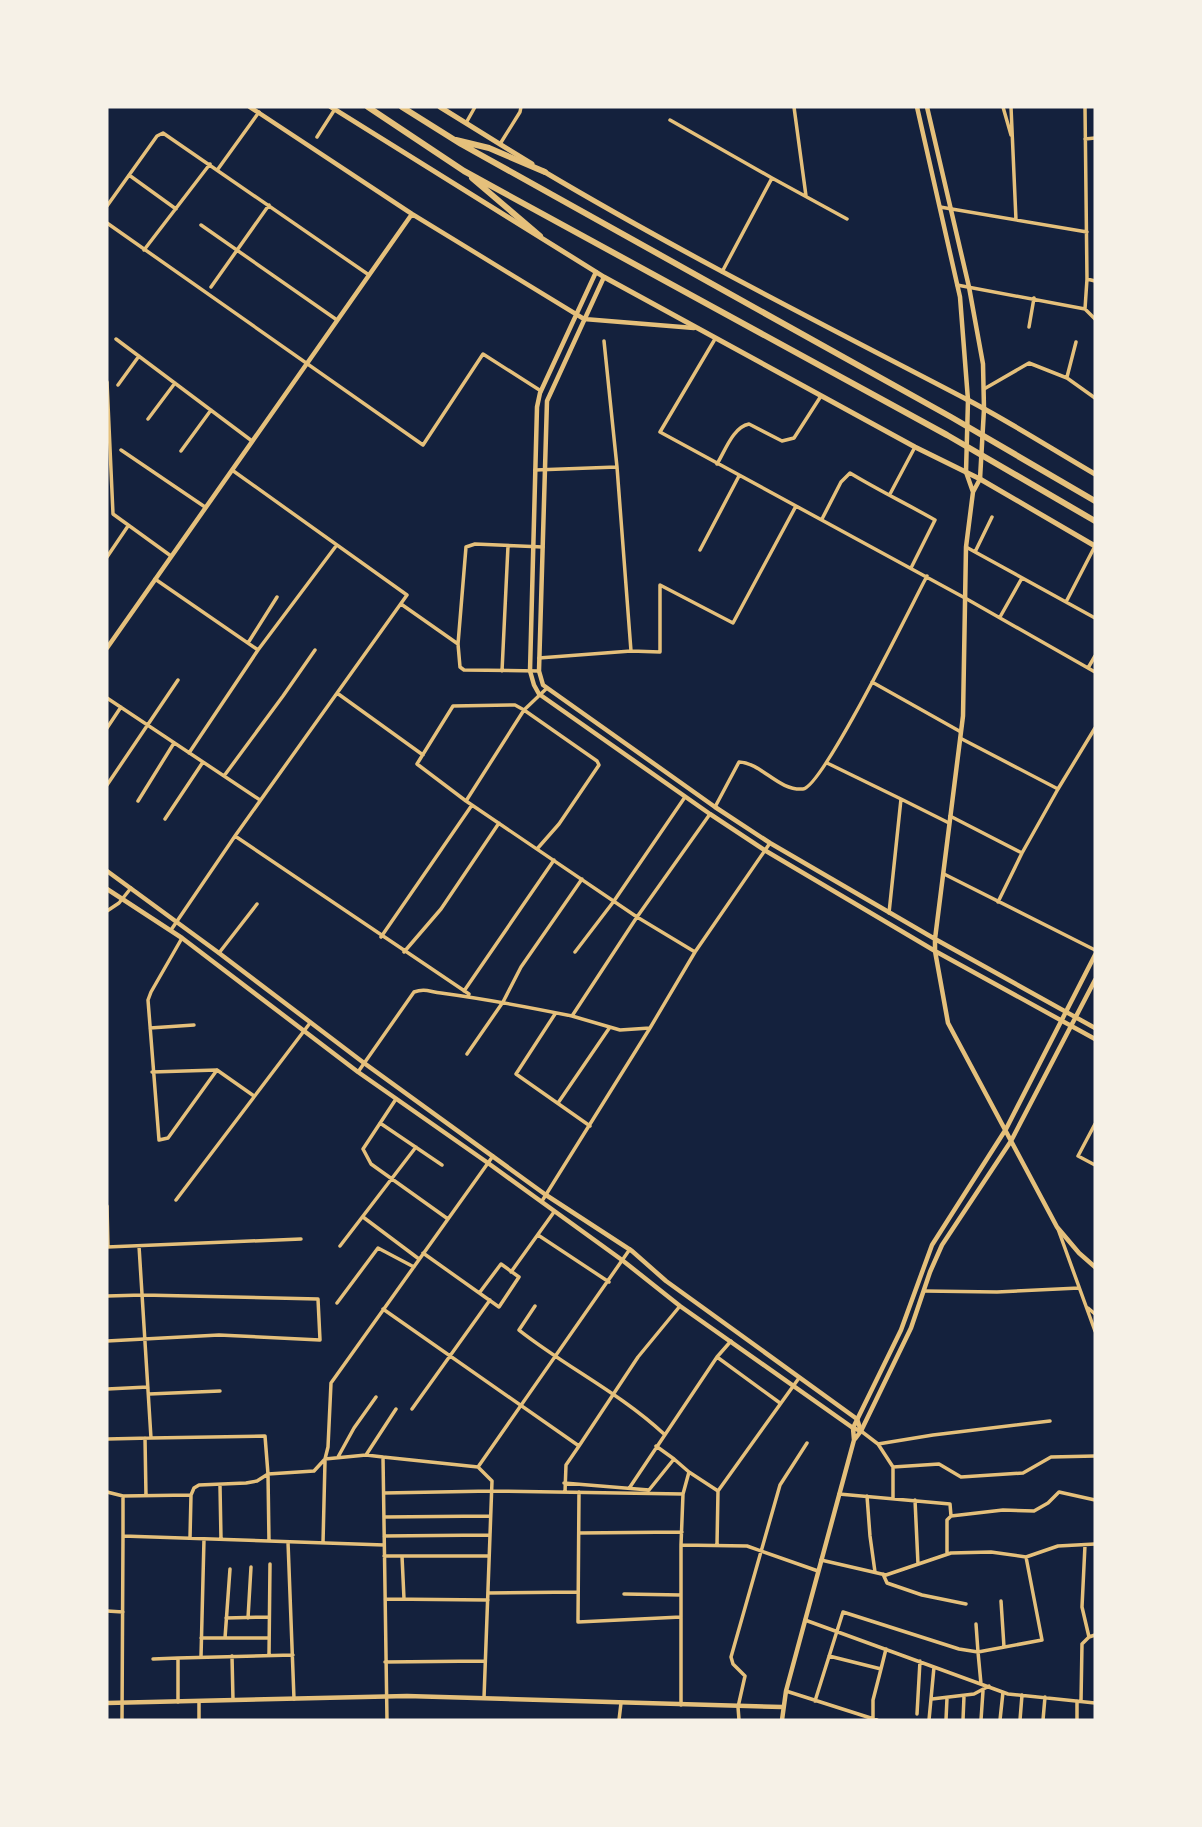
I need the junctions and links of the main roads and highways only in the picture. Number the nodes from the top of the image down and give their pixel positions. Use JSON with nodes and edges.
{"nodes":[{"id":1,"x":368,"y":107,"type":"edge"},
{"id":2,"x":402,"y":107,"type":"edge"},
{"id":3,"x":440,"y":107,"type":"edge"},
{"id":4,"x":333,"y":108,"type":"edge"},
{"id":5,"x":454,"y":140,"type":"junction"},
{"id":6,"x":464,"y":171,"type":"junction"},
{"id":7,"x":545,"y":172,"type":"junction"},
{"id":8,"x":540,"y":236,"type":"junction"},
{"id":9,"x":1095,"y":474,"type":"edge"},
{"id":10,"x":1095,"y":501,"type":"edge"},
{"id":11,"x":1095,"y":521,"type":"edge"},
{"id":12,"x":1095,"y":546,"type":"edge"}],
"edges":[{"from":1,"to":6,"type":"highway"},
{"from":2,"to":5,"type":"highway"},
{"from":3,"to":7,"type":"main road"},
{"from":4,"to":8,"type":"main road"},
{"from":5,"to":7,"type":"highway"},
{"from":5,"to":10,"type":"highway"},
{"from":6,"to":8,"type":"highway"},
{"from":6,"to":11,"type":"highway"},
{"from":7,"to":9,"type":"main road"},
{"from":8,"to":12,"type":"main road"}]}
